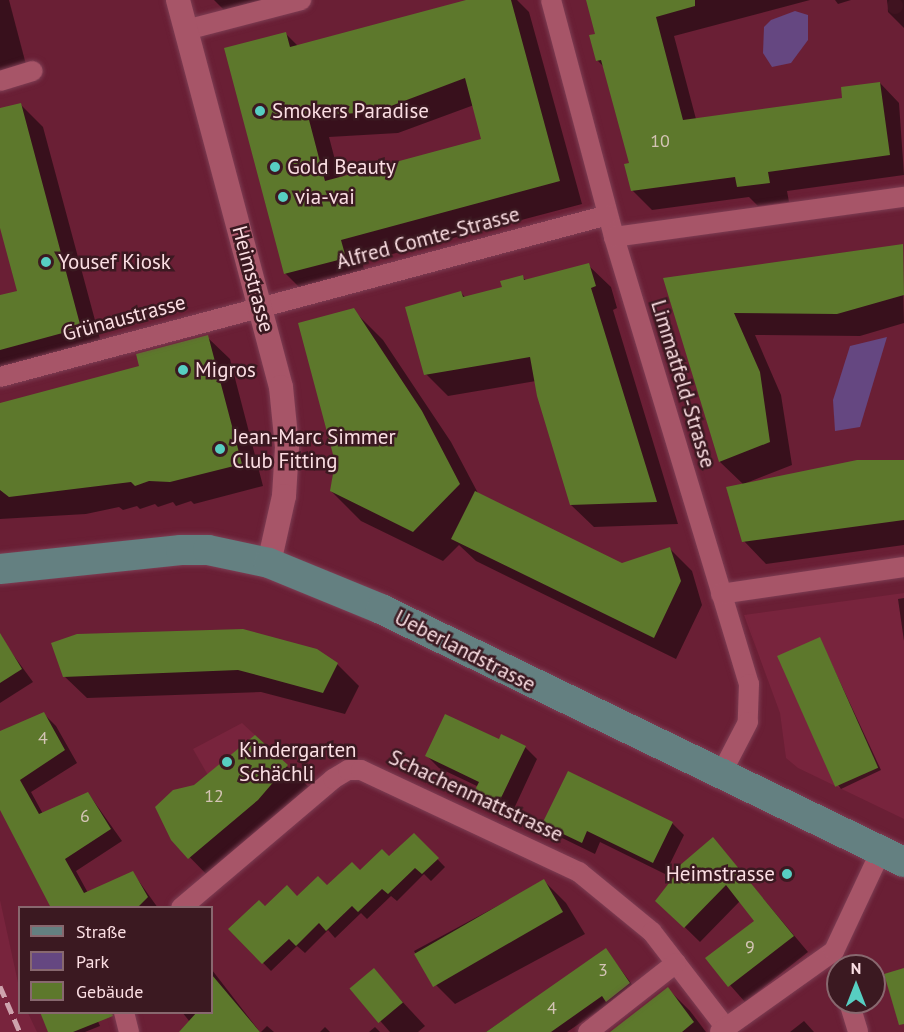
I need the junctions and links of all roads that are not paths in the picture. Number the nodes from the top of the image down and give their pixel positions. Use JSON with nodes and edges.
{"nodes":[{"id":1,"x":178,"y":0,"type":"edge"},
{"id":2,"x":301,"y":0,"type":"edge"},
{"id":3,"x":551,"y":0,"type":"edge"},
{"id":4,"x":186,"y":30,"type":"junction"},
{"id":5,"x":33,"y":71,"type":"dead end"},
{"id":6,"x":0,"y":81,"type":"edge"},
{"id":7,"x":904,"y":197,"type":"edge"},
{"id":8,"x":608,"y":215,"type":"junction"},
{"id":9,"x":614,"y":237,"type":"junction"},
{"id":10,"x":261,"y":307,"type":"junction"},
{"id":11,"x":0,"y":377,"type":"edge"},
{"id":12,"x":269,"y":563,"type":"junction"},
{"id":13,"x":904,"y":567,"type":"edge"},
{"id":14,"x":0,"y":569,"type":"edge"},
{"id":15,"x":721,"y":594,"type":"junction"},
{"id":16,"x":720,"y":776,"type":"junction"},
{"id":17,"x":892,"y":857,"type":"edge"},
{"id":18,"x":183,"y":906,"type":"edge"},
{"id":19,"x":838,"y":954,"type":"edge"},
{"id":20,"x":676,"y":963,"type":"junction"},
{"id":21,"x":826,"y":964,"type":"edge"},
{"id":22,"x":124,"y":1014,"type":"edge"},
{"id":23,"x":853,"y":1014,"type":"edge"},
{"id":24,"x":723,"y":1030,"type":"edge"},
{"id":25,"x":129,"y":1032,"type":"edge"},
{"id":26,"x":588,"y":1032,"type":"edge"},
{"id":27,"x":858,"y":1032,"type":"edge"}],
"edges":[{"from":1,"to":4,"type":"street","name":"Heimstrasse"},
{"from":2,"to":4,"type":"street"},
{"from":3,"to":8,"type":"street","name":"Limmatfeld-Strasse"},
{"from":4,"to":10,"type":"street","name":"Heimstrasse"},
{"from":5,"to":6,"type":"street"},
{"from":7,"to":9,"type":"street"},
{"from":8,"to":9,"type":"street","name":"Limmatfeld-Strasse"},
{"from":8,"to":10,"type":"street","name":"Alfred Comte-Strasse"},
{"from":9,"to":15,"type":"street","name":"Limmatfeld-Strasse"},
{"from":10,"to":11,"type":"street","name":"Grünaustrasse"},
{"from":10,"to":12,"type":"street","name":"Heimstrasse"},
{"from":12,"to":14,"type":"main road","name":"Ueberlandstrasse"},
{"from":12,"to":16,"type":"main road","name":"Ueberlandstrasse"},
{"from":13,"to":15,"type":"street"},
{"from":15,"to":16,"type":"street","name":"Limmatfeld-Strasse"},
{"from":16,"to":17,"type":"main road","name":"Ueberlandstrasse"},
{"from":17,"to":19,"type":"street"},
{"from":18,"to":20,"type":"street","name":"Schachenmattstrasse"},
{"from":20,"to":24,"type":"street","name":"Schachenmattstrasse"},
{"from":20,"to":26,"type":"street"},
{"from":21,"to":24,"type":"street"},
{"from":22,"to":25,"type":"street"},
{"from":23,"to":27,"type":"street"}]}
